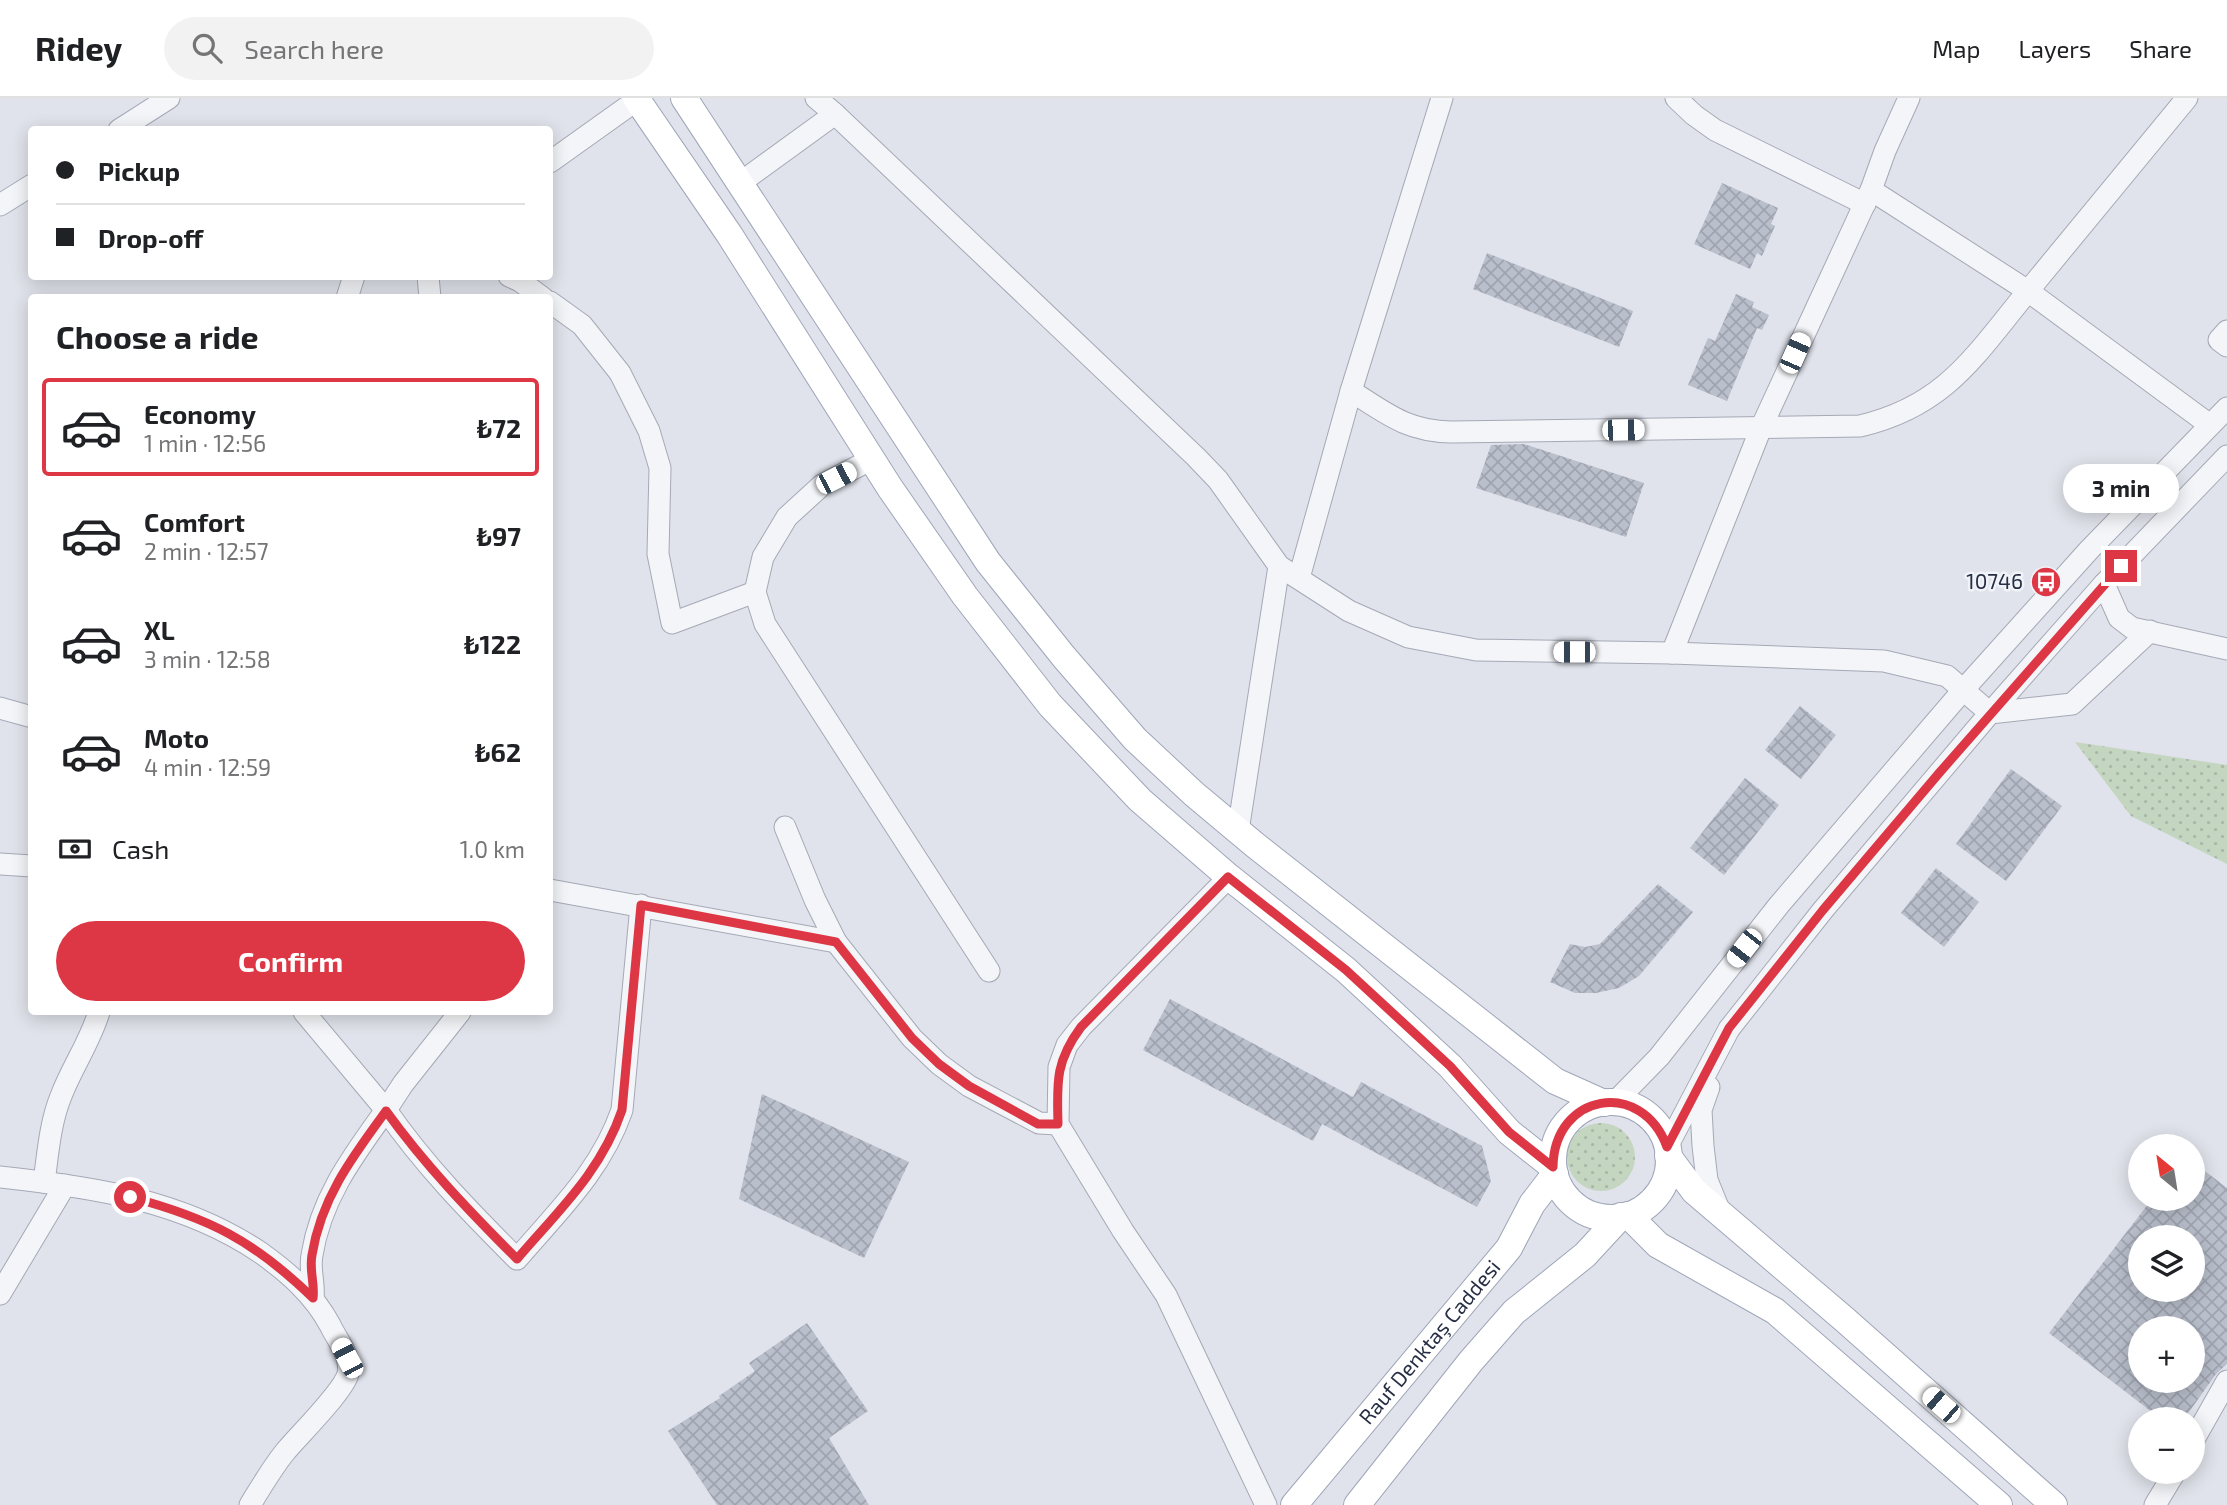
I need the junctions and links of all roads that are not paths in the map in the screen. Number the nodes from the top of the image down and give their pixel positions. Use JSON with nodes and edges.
{"nodes":[{"id":1,"x":169,"y":98,"type":"edge"},
{"id":2,"x":684,"y":98,"type":"edge"},
{"id":3,"x":816,"y":98,"type":"edge"},
{"id":4,"x":1442,"y":98,"type":"edge"},
{"id":5,"x":1676,"y":98,"type":"edge"},
{"id":6,"x":1909,"y":98,"type":"edge"},
{"id":7,"x":2187,"y":98,"type":"edge"},
{"id":8,"x":637,"y":99,"type":"edge"},
{"id":9,"x":835,"y":114,"type":"junction"},
{"id":10,"x":125,"y":126,"type":"edge"},
{"id":11,"x":553,"y":161,"type":"edge"},
{"id":12,"x":740,"y":183,"type":"junction"},
{"id":13,"x":28,"y":188,"type":"edge"},
{"id":14,"x":1868,"y":197,"type":"junction"},
{"id":15,"x":0,"y":205,"type":"edge"},
{"id":16,"x":518,"y":280,"type":"edge"},
{"id":17,"x":2028,"y":291,"type":"junction"},
{"id":18,"x":538,"y":294,"type":"edge"},
{"id":19,"x":553,"y":304,"type":"edge"},
{"id":20,"x":2227,"y":331,"type":"edge"},
{"id":21,"x":2227,"y":346,"type":"edge"},
{"id":22,"x":1351,"y":391,"type":"junction"},
{"id":23,"x":2227,"y":408,"type":"edge"},
{"id":24,"x":2210,"y":425,"type":"junction"},
{"id":25,"x":1761,"y":428,"type":"junction"},
{"id":26,"x":2227,"y":456,"type":"edge"},
{"id":27,"x":872,"y":459,"type":"junction"},
{"id":28,"x":1279,"y":566,"type":"junction"},
{"id":29,"x":1299,"y":578,"type":"junction"},
{"id":30,"x":2104,"y":584,"type":"junction"},
{"id":31,"x":755,"y":592,"type":"junction"},
{"id":32,"x":2150,"y":631,"type":"junction"},
{"id":33,"x":2227,"y":649,"type":"edge"},
{"id":34,"x":1672,"y":653,"type":"junction"},
{"id":35,"x":1964,"y":689,"type":"junction"},
{"id":36,"x":0,"y":708,"type":"edge"},
{"id":37,"x":1990,"y":713,"type":"junction"},
{"id":38,"x":28,"y":716,"type":"edge"},
{"id":39,"x":785,"y":827,"type":"dead end"},
{"id":40,"x":1238,"y":831,"type":"junction"},
{"id":41,"x":0,"y":864,"type":"edge"},
{"id":42,"x":28,"y":866,"type":"edge"},
{"id":43,"x":1228,"y":877,"type":"junction"},
{"id":44,"x":553,"y":890,"type":"edge"},
{"id":45,"x":641,"y":905,"type":"junction"},
{"id":46,"x":836,"y":942,"type":"junction"},
{"id":47,"x":989,"y":971,"type":"dead end"},
{"id":48,"x":98,"y":1015,"type":"edge"},
{"id":49,"x":306,"y":1015,"type":"edge"},
{"id":50,"x":458,"y":1015,"type":"edge"},
{"id":51,"x":1729,"y":1028,"type":"junction"},
{"id":52,"x":1609,"y":1103,"type":"junction"},
{"id":53,"x":386,"y":1111,"type":"junction"},
{"id":54,"x":1058,"y":1124,"type":"junction"},
{"id":55,"x":1668,"y":1152,"type":"junction"},
{"id":56,"x":1554,"y":1170,"type":"junction"},
{"id":57,"x":0,"y":1177,"type":"edge"},
{"id":58,"x":44,"y":1182,"type":"junction"},
{"id":59,"x":65,"y":1185,"type":"junction"},
{"id":60,"x":1721,"y":1214,"type":"junction"},
{"id":61,"x":1624,"y":1216,"type":"junction"},
{"id":62,"x":0,"y":1294,"type":"edge"},
{"id":63,"x":313,"y":1298,"type":"junction"},
{"id":64,"x":2227,"y":1381,"type":"edge"},
{"id":65,"x":2205,"y":1420,"type":"edge"},
{"id":66,"x":2168,"y":1484,"type":"edge"},
{"id":67,"x":250,"y":1505,"type":"edge"},
{"id":68,"x":1266,"y":1505,"type":"edge"},
{"id":69,"x":1294,"y":1505,"type":"edge"},
{"id":70,"x":1357,"y":1505,"type":"edge"},
{"id":71,"x":2000,"y":1505,"type":"edge"},
{"id":72,"x":2054,"y":1505,"type":"edge"},
{"id":73,"x":2155,"y":1505,"type":"edge"}],
"edges":[{"from":1,"to":10,"type":"street"},
{"from":2,"to":12,"type":"main road"},
{"from":3,"to":9,"type":"street"},
{"from":4,"to":22,"type":"street"},
{"from":5,"to":14,"type":"street"},
{"from":6,"to":14,"type":"street"},
{"from":7,"to":17,"type":"street"},
{"from":8,"to":11,"type":"street"},
{"from":8,"to":27,"type":"main road"},
{"from":9,"to":12,"type":"street"},
{"from":9,"to":28,"type":"street"},
{"from":12,"to":40,"type":"main road"},
{"from":13,"to":15,"type":"street"},
{"from":14,"to":17,"type":"street"},
{"from":14,"to":25,"type":"street"},
{"from":16,"to":18,"type":"street"},
{"from":17,"to":24,"type":"street"},
{"from":17,"to":25,"type":"street"},
{"from":19,"to":31,"type":"street"},
{"from":20,"to":21,"type":"street"},
{"from":22,"to":25,"type":"street"},
{"from":22,"to":29,"type":"street"},
{"from":23,"to":24,"type":"street"},
{"from":24,"to":35,"type":"street"},
{"from":25,"to":34,"type":"street"},
{"from":26,"to":30,"type":"street"},
{"from":27,"to":31,"type":"street"},
{"from":27,"to":43,"type":"main road"},
{"from":28,"to":29,"type":"street"},
{"from":28,"to":40,"type":"street"},
{"from":29,"to":34,"type":"street"},
{"from":30,"to":32,"type":"street"},
{"from":30,"to":37,"type":"street"},
{"from":31,"to":47,"type":"street"},
{"from":32,"to":33,"type":"street"},
{"from":32,"to":37,"type":"street"},
{"from":34,"to":35,"type":"street"},
{"from":35,"to":37,"type":"street"},
{"from":35,"to":52,"type":"street"},
{"from":36,"to":38,"type":"street"},
{"from":37,"to":51,"type":"street"},
{"from":39,"to":46,"type":"street"},
{"from":40,"to":52,"type":"main road"},
{"from":41,"to":42,"type":"street"},
{"from":43,"to":54,"type":"street"},
{"from":43,"to":56,"type":"main road"},
{"from":44,"to":45,"type":"street"},
{"from":45,"to":46,"type":"street"},
{"from":45,"to":53,"type":"street"},
{"from":46,"to":54,"type":"street"},
{"from":48,"to":58,"type":"street"},
{"from":49,"to":53,"type":"street"},
{"from":50,"to":53,"type":"street"},
{"from":51,"to":55,"type":"street"},
{"from":51,"to":60,"type":"street"},
{"from":52,"to":55,"type":"main road"},
{"from":52,"to":56,"type":"main road"},
{"from":53,"to":63,"type":"street"},
{"from":54,"to":68,"type":"street"},
{"from":55,"to":60,"type":"main road"},
{"from":55,"to":61,"type":"main road"},
{"from":56,"to":61,"type":"main road"},
{"from":56,"to":69,"type":"main road","name":"Rauf Denktaş Caddesi"},
{"from":57,"to":58,"type":"street"},
{"from":58,"to":59,"type":"street"},
{"from":59,"to":62,"type":"street"},
{"from":59,"to":63,"type":"street"},
{"from":60,"to":72,"type":"main road"},
{"from":61,"to":70,"type":"main road","name":"Rauf Denktaş Caddesi"},
{"from":61,"to":71,"type":"main road"},
{"from":63,"to":67,"type":"street"},
{"from":64,"to":65,"type":"street"},
{"from":66,"to":73,"type":"street"}]}
